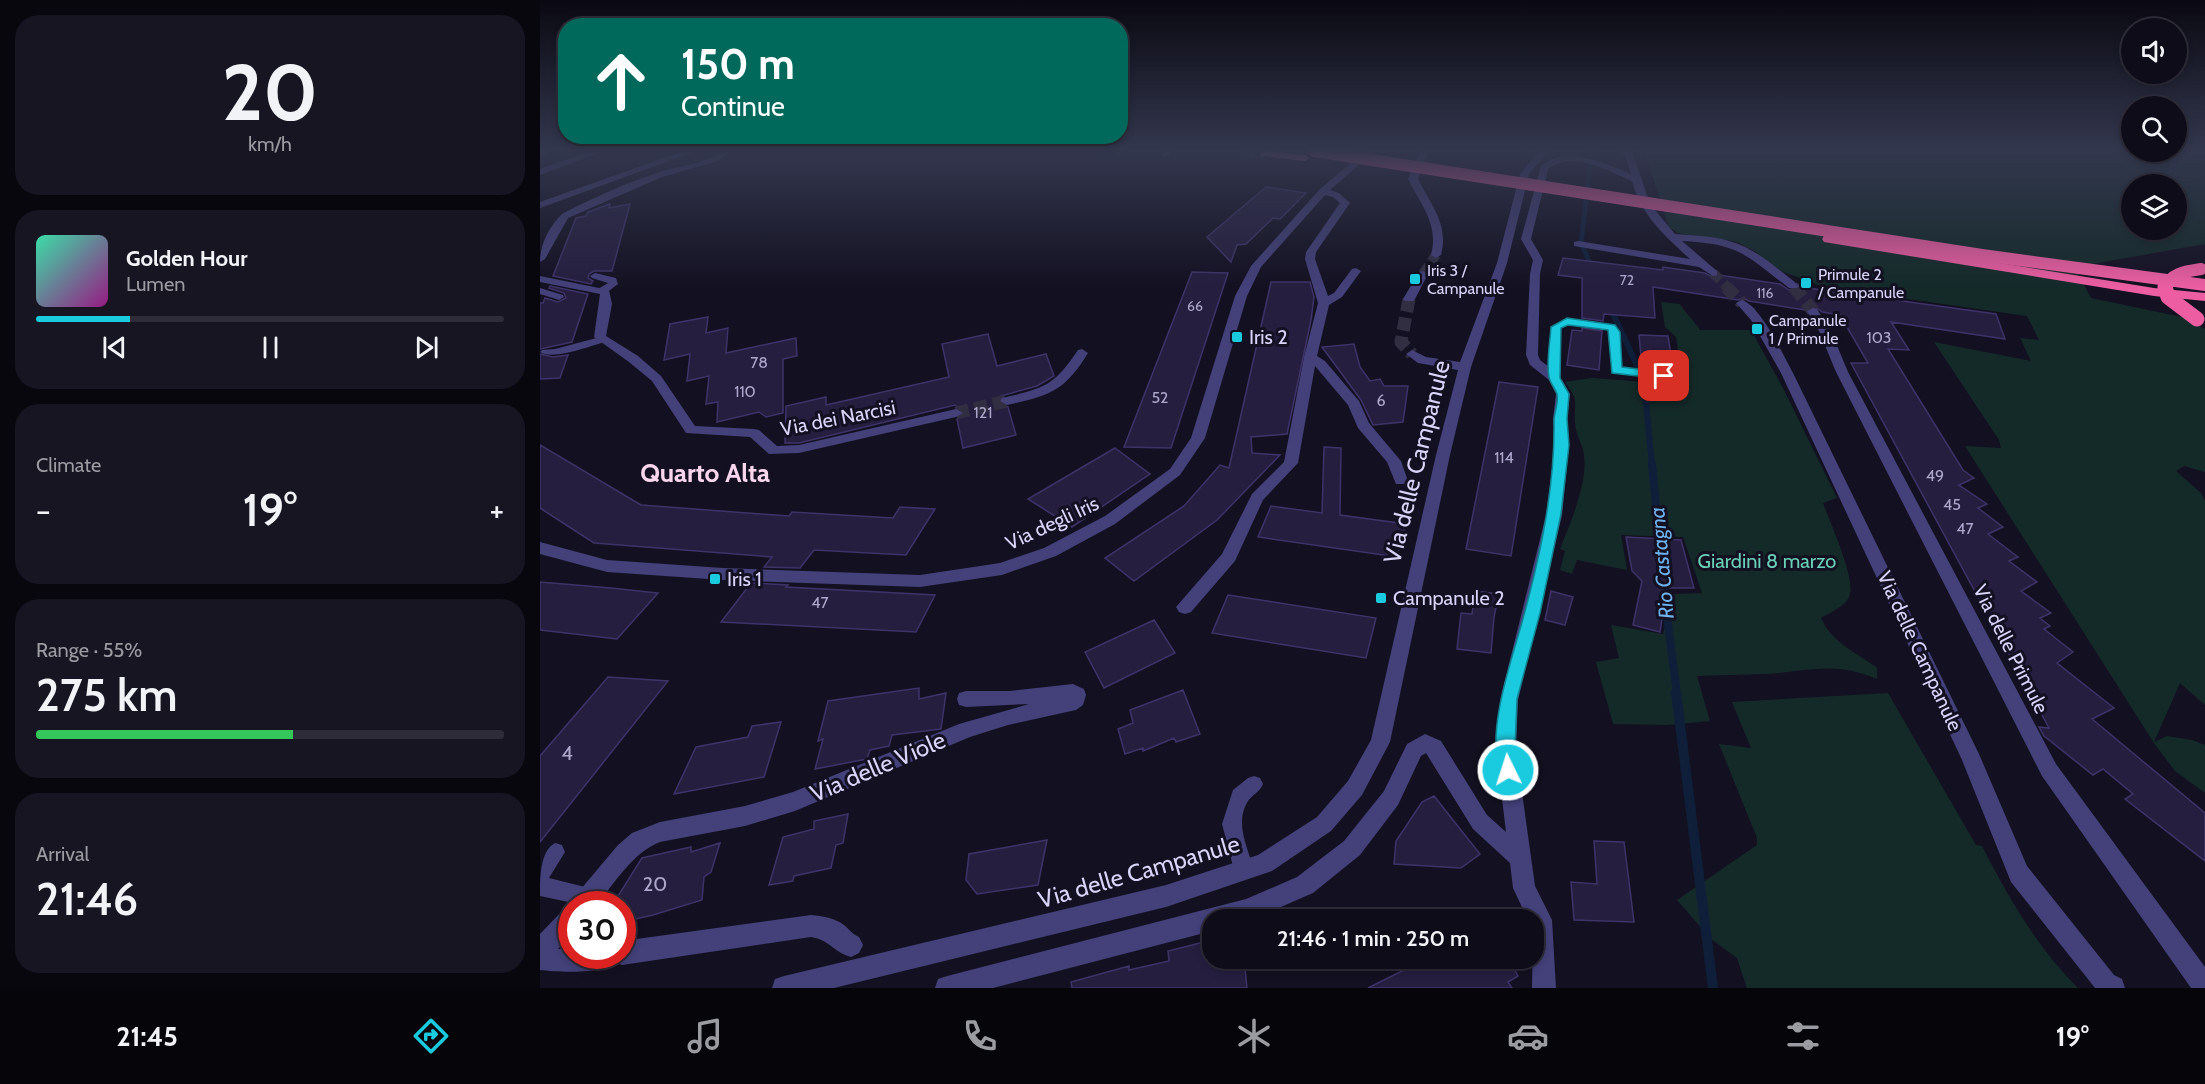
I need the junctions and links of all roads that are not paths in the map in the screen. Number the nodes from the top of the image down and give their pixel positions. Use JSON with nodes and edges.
{"nodes":[{"id":1,"x":565,"y":196,"type":"edge"},
{"id":2,"x":611,"y":196,"type":"edge"},
{"id":3,"x":1318,"y":196,"type":"edge"},
{"id":4,"x":1336,"y":196,"type":"edge"},
{"id":5,"x":1421,"y":196,"type":"edge"},
{"id":6,"x":1519,"y":196,"type":"edge"},
{"id":7,"x":1537,"y":196,"type":"edge"},
{"id":8,"x":1572,"y":196,"type":"edge"},
{"id":9,"x":1620,"y":196,"type":"edge"},
{"id":10,"x":1642,"y":196,"type":"edge"},
{"id":11,"x":540,"y":205,"type":"edge"},
{"id":12,"x":1675,"y":237,"type":"junction"},
{"id":13,"x":1578,"y":244,"type":"dead end"},
{"id":14,"x":1436,"y":255,"type":"tunnel mouth"},
{"id":15,"x":540,"y":259,"type":"edge"},
{"id":16,"x":1703,"y":264,"type":"junction"},
{"id":17,"x":2203,"y":269,"type":"edge"},
{"id":18,"x":1356,"y":271,"type":"dead end"},
{"id":19,"x":1713,"y":273,"type":"tunnel mouth"},
{"id":20,"x":1423,"y":274,"type":"tunnel mouth"},
{"id":21,"x":596,"y":276,"type":"dead end"},
{"id":22,"x":540,"y":279,"type":"edge"},
{"id":23,"x":2205,"y":285,"type":"edge"},
{"id":24,"x":1793,"y":286,"type":"tunnel mouth"},
{"id":25,"x":540,"y":291,"type":"edge"},
{"id":26,"x":603,"y":291,"type":"junction"},
{"id":27,"x":559,"y":297,"type":"dead end"},
{"id":28,"x":2205,"y":297,"type":"edge"},
{"id":29,"x":1409,"y":299,"type":"tunnel mouth"},
{"id":30,"x":1324,"y":303,"type":"junction"},
{"id":31,"x":1743,"y":303,"type":"tunnel mouth"},
{"id":32,"x":1813,"y":311,"type":"tunnel mouth"},
{"id":33,"x":2201,"y":322,"type":"edge"},
{"id":34,"x":604,"y":339,"type":"junction"},
{"id":35,"x":546,"y":352,"type":"dead end"},
{"id":36,"x":1082,"y":353,"type":"dead end"},
{"id":37,"x":1412,"y":354,"type":"dead end"},
{"id":38,"x":1310,"y":357,"type":"junction"},
{"id":39,"x":1465,"y":367,"type":"junction"},
{"id":40,"x":1664,"y":376,"type":"dead end"},
{"id":41,"x":1554,"y":378,"type":"junction"},
{"id":42,"x":1007,"y":401,"type":"tunnel mouth"},
{"id":43,"x":956,"y":413,"type":"tunnel mouth"},
{"id":44,"x":1401,"y":481,"type":"dead end"},
{"id":45,"x":540,"y":548,"type":"edge"},
{"id":46,"x":1185,"y":607,"type":"dead end"},
{"id":47,"x":966,"y":699,"type":"dead end"},
{"id":48,"x":1254,"y":784,"type":"dead end"},
{"id":49,"x":555,"y":852,"type":"dead end"},
{"id":50,"x":1520,"y":858,"type":"junction"},
{"id":51,"x":1244,"y":870,"type":"junction"},
{"id":52,"x":540,"y":875,"type":"edge"},
{"id":53,"x":540,"y":886,"type":"edge"},
{"id":54,"x":594,"y":891,"type":"edge"},
{"id":55,"x":558,"y":892,"type":"edge"},
{"id":56,"x":558,"y":932,"type":"edge"},
{"id":57,"x":851,"y":945,"type":"dead end"},
{"id":58,"x":540,"y":951,"type":"edge"},
{"id":59,"x":636,"y":951,"type":"edge"},
{"id":60,"x":540,"y":958,"type":"edge"},
{"id":61,"x":558,"y":961,"type":"edge"},
{"id":62,"x":2205,"y":987,"type":"edge"},
{"id":63,"x":784,"y":988,"type":"edge"},
{"id":64,"x":947,"y":988,"type":"edge"},
{"id":65,"x":1544,"y":988,"type":"edge"},
{"id":66,"x":2113,"y":988,"type":"edge"}],
"edges":[{"from":1,"to":11,"type":"street"},
{"from":2,"to":15,"type":"street"},
{"from":3,"to":45,"type":"street","name":"Via degli Iris"},
{"from":4,"to":30,"type":"street"},
{"from":5,"to":14,"type":"street"},
{"from":6,"to":39,"type":"street","name":"Via delle Campanule"},
{"from":7,"to":41,"type":"street"},
{"from":8,"to":28,"type":"highway"},
{"from":9,"to":23,"type":"highway","bridge":true},
{"from":10,"to":12,"type":"street"},
{"from":12,"to":16,"type":"street"},
{"from":12,"to":24,"type":"street"},
{"from":13,"to":16,"type":"street"},
{"from":16,"to":19,"type":"street"},
{"from":17,"to":33,"type":"highway","bridge":true},
{"from":18,"to":30,"type":"street"},
{"from":20,"to":29,"type":"street"},
{"from":21,"to":26,"type":"lane"},
{"from":22,"to":26,"type":"street"},
{"from":25,"to":27,"type":"lane"},
{"from":26,"to":34,"type":"street"},
{"from":30,"to":38,"type":"street"},
{"from":31,"to":66,"type":"street","name":"Via delle Campanule"},
{"from":32,"to":62,"type":"street","name":"Via delle Primule"},
{"from":34,"to":35,"type":"lane"},
{"from":34,"to":43,"type":"street","name":"Via dei Narcisi"},
{"from":36,"to":42,"type":"street"},
{"from":37,"to":39,"type":"street"},
{"from":38,"to":44,"type":"street"},
{"from":38,"to":46,"type":"street"},
{"from":39,"to":51,"type":"street","name":"Via delle Campanule"},
{"from":40,"to":41,"type":"lane"},
{"from":41,"to":50,"type":"street"},
{"from":47,"to":54,"type":"street","name":"Via delle Viole"},
{"from":48,"to":51,"type":"lane"},
{"from":49,"to":52,"type":"lane"},
{"from":50,"to":64,"type":"street"},
{"from":50,"to":65,"type":"street"},
{"from":51,"to":63,"type":"street","name":"Via delle Campanule"},
{"from":53,"to":55,"type":"lane","name":"Via delle Viole"},
{"from":56,"to":58,"type":"street"},
{"from":57,"to":59,"type":"street"},
{"from":60,"to":61,"type":"street"}]}
